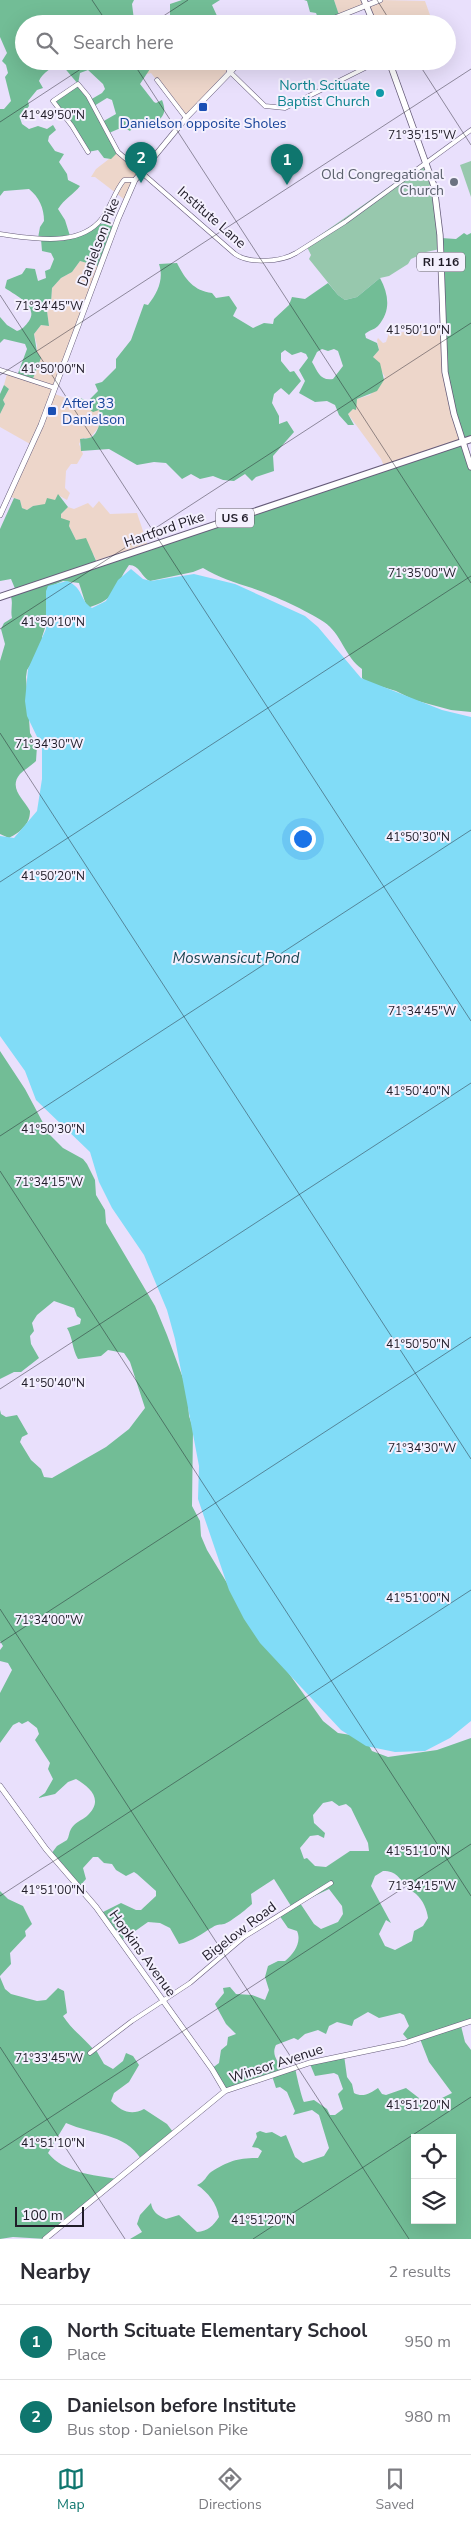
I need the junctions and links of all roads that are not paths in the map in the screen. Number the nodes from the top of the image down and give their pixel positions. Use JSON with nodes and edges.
{"nodes":[{"id":1,"x":380,"y":0,"type":"edge"},
{"id":2,"x":366,"y":2,"type":"edge"},
{"id":3,"x":339,"y":15,"type":"edge"},
{"id":4,"x":371,"y":15,"type":"edge"},
{"id":5,"x":361,"y":70,"type":"edge"},
{"id":6,"x":392,"y":70,"type":"edge"},
{"id":7,"x":229,"y":71,"type":"joint"},
{"id":8,"x":157,"y":80,"type":"dead end"},
{"id":9,"x":186,"y":118,"type":"junction"},
{"id":10,"x":471,"y":130,"type":"edge"},
{"id":11,"x":88,"y":152,"type":"dead end"},
{"id":12,"x":426,"y":160,"type":"junction"},
{"id":13,"x":141,"y":171,"type":"junction"},
{"id":14,"x":135,"y":180,"type":"junction"},
{"id":15,"x":0,"y":234,"type":"edge"},
{"id":16,"x":0,"y":370,"type":"edge"},
{"id":17,"x":55,"y":388,"type":"junction"},
{"id":18,"x":471,"y":439,"type":"edge"},
{"id":19,"x":462,"y":442,"type":"junction"},
{"id":20,"x":471,"y":467,"type":"edge"},
{"id":21,"x":0,"y":514,"type":"edge"},
{"id":22,"x":0,"y":598,"type":"edge"},
{"id":23,"x":0,"y":1786,"type":"edge"},
{"id":24,"x":331,"y":1883,"type":"dead end"},
{"id":25,"x":164,"y":2001,"type":"junction"},
{"id":26,"x":471,"y":2021,"type":"edge"},
{"id":27,"x":90,"y":2053,"type":"dead end"},
{"id":28,"x":225,"y":2091,"type":"junction"},
{"id":29,"x":47,"y":2238,"type":"edge"}],
"edges":[{"from":1,"to":2,"type":"street"},
{"from":2,"to":3,"type":"street"},
{"from":2,"to":4,"type":"main road"},
{"from":5,"to":7,"type":"street"},
{"from":6,"to":12,"type":"main road","number":"RI 116"},
{"from":7,"to":9,"type":"street","name":"Danielson Pike"},
{"from":8,"to":9,"type":"street"},
{"from":9,"to":13,"type":"street","name":"Danielson Pike"},
{"from":10,"to":12,"type":"street","name":"Institute Lane"},
{"from":11,"to":13,"type":"street","name":"Institute Lane"},
{"from":12,"to":13,"type":"street","name":"Institute Lane"},
{"from":12,"to":19,"type":"main road","number":"RI 116"},
{"from":13,"to":14,"type":"street","name":"Danielson Pike"},
{"from":14,"to":15,"type":"street"},
{"from":14,"to":17,"type":"street","name":"Danielson Pike"},
{"from":16,"to":17,"type":"street"},
{"from":17,"to":21,"type":"street","name":"Danielson Pike"},
{"from":18,"to":19,"type":"highway","name":"Hartford Pike","number":"US 6"},
{"from":19,"to":20,"type":"main road","number":"RI 116"},
{"from":19,"to":22,"type":"highway","name":"Hartford Pike","number":"US 6"},
{"from":23,"to":25,"type":"street","name":"Hopkins Avenue"},
{"from":24,"to":25,"type":"street","name":"Bigelow Road"},
{"from":25,"to":27,"type":"street","name":"Bigelow Road"},
{"from":25,"to":28,"type":"street","name":"Hopkins Avenue"},
{"from":26,"to":28,"type":"street","name":"Winsor Avenue"},
{"from":28,"to":29,"type":"street","name":"Winsor Avenue"}]}
